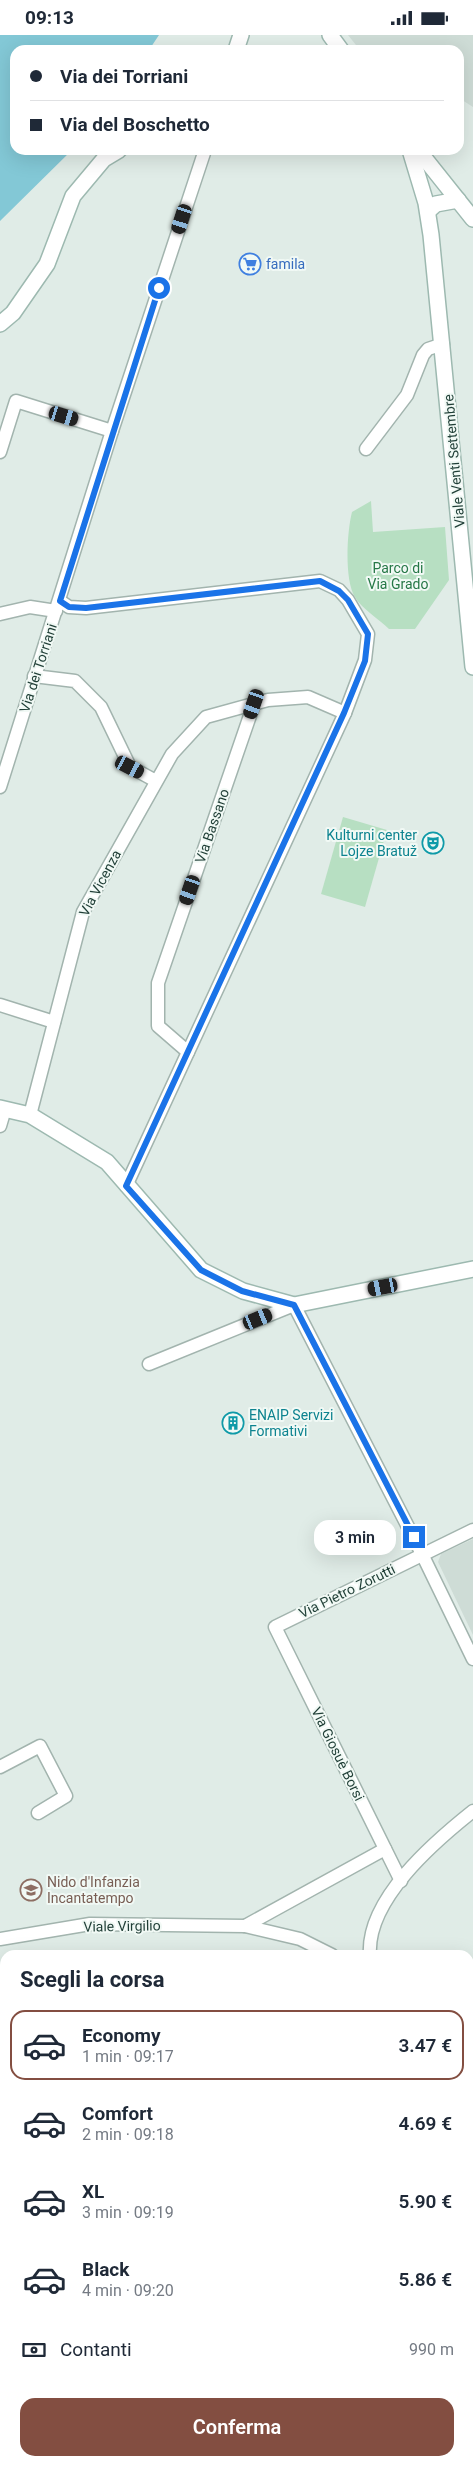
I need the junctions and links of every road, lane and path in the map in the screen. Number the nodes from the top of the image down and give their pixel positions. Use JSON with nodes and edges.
{"nodes":[{"id":1,"x":111,"y":155,"type":"edge"},
{"id":2,"x":203,"y":155,"type":"edge"},
{"id":3,"x":421,"y":160,"type":"edge"},
{"id":4,"x":458,"y":200,"type":"junction"},
{"id":5,"x":428,"y":211,"type":"junction"},
{"id":6,"x":473,"y":219,"type":"edge"},
{"id":7,"x":0,"y":324,"type":"edge"},
{"id":8,"x":443,"y":344,"type":"junction"},
{"id":9,"x":112,"y":431,"type":"junction"},
{"id":10,"x":366,"y":449,"type":"dead end"},
{"id":11,"x":0,"y":452,"type":"edge"},
{"id":12,"x":58,"y":606,"type":"junction"},
{"id":13,"x":0,"y":614,"type":"edge"},
{"id":14,"x":473,"y":667,"type":"edge"},
{"id":15,"x":34,"y":676,"type":"junction"},
{"id":16,"x":254,"y":704,"type":"junction"},
{"id":17,"x":344,"y":713,"type":"junction"},
{"id":18,"x":156,"y":781,"type":"junction"},
{"id":19,"x":0,"y":787,"type":"edge"},
{"id":20,"x":0,"y":1005,"type":"edge"},
{"id":21,"x":54,"y":1022,"type":"junction"},
{"id":22,"x":188,"y":1052,"type":"junction"},
{"id":23,"x":2,"y":1108,"type":"edge"},
{"id":24,"x":30,"y":1115,"type":"junction"},
{"id":25,"x":0,"y":1126,"type":"edge"},
{"id":26,"x":126,"y":1186,"type":"junction"},
{"id":27,"x":473,"y":1269,"type":"edge"},
{"id":28,"x":294,"y":1305,"type":"junction"},
{"id":29,"x":149,"y":1364,"type":"dead end"},
{"id":30,"x":473,"y":1530,"type":"edge"},
{"id":31,"x":422,"y":1554,"type":"junction"},
{"id":32,"x":275,"y":1627,"type":"joint"},
{"id":33,"x":473,"y":1659,"type":"edge"},
{"id":34,"x":0,"y":1767,"type":"edge"},
{"id":35,"x":473,"y":1811,"type":"edge"},
{"id":36,"x":38,"y":1813,"type":"dead end"},
{"id":37,"x":385,"y":1849,"type":"junction"},
{"id":38,"x":401,"y":1881,"type":"junction"},
{"id":39,"x":245,"y":1926,"type":"junction"},
{"id":40,"x":0,"y":1939,"type":"edge"},
{"id":41,"x":322,"y":1950,"type":"edge"},
{"id":42,"x":371,"y":1950,"type":"edge"}],
"edges":[{"from":1,"to":7,"type":"street"},
{"from":2,"to":9,"type":"street","name":"Via dei Torriani"},
{"from":3,"to":4,"type":"street"},
{"from":3,"to":5,"type":"street","name":"Viale Venti Settembre"},
{"from":4,"to":5,"type":"street"},
{"from":4,"to":6,"type":"street"},
{"from":5,"to":8,"type":"street","name":"Viale Venti Settembre"},
{"from":8,"to":10,"type":"street"},
{"from":8,"to":14,"type":"street","name":"Viale Venti Settembre"},
{"from":9,"to":11,"type":"street"},
{"from":9,"to":12,"type":"street","name":"Via dei Torriani"},
{"from":12,"to":13,"type":"street"},
{"from":12,"to":15,"type":"street","name":"Via dei Torriani"},
{"from":12,"to":17,"type":"street"},
{"from":15,"to":18,"type":"street"},
{"from":15,"to":19,"type":"street","name":"Via dei Torriani"},
{"from":16,"to":17,"type":"street","name":"Via Vicenza"},
{"from":16,"to":18,"type":"street","name":"Via Vicenza"},
{"from":16,"to":22,"type":"street","name":"Via Bassano"},
{"from":17,"to":22,"type":"street"},
{"from":18,"to":21,"type":"street","name":"Via Vicenza"},
{"from":20,"to":21,"type":"street"},
{"from":21,"to":24,"type":"street","name":"Via Vicenza"},
{"from":22,"to":26,"type":"street"},
{"from":23,"to":24,"type":"street"},
{"from":23,"to":25,"type":"street"},
{"from":24,"to":26,"type":"street"},
{"from":26,"to":28,"type":"street"},
{"from":27,"to":28,"type":"street"},
{"from":28,"to":29,"type":"street"},
{"from":28,"to":31,"type":"street"},
{"from":30,"to":31,"type":"street","name":"Via Pietro Zorutti"},
{"from":31,"to":32,"type":"street","name":"Via Pietro Zorutti"},
{"from":31,"to":33,"type":"street"},
{"from":32,"to":37,"type":"street","name":"Via Giosuè Borsi"},
{"from":34,"to":36,"type":"street"},
{"from":35,"to":38,"type":"street"},
{"from":37,"to":38,"type":"street","name":"Via Giosuè Borsi"},
{"from":37,"to":39,"type":"street","name":"Viale Virgilio"},
{"from":38,"to":42,"type":"street"},
{"from":39,"to":40,"type":"street","name":"Viale Virgilio"},
{"from":39,"to":41,"type":"street","name":"Viale Virgilio"}]}
